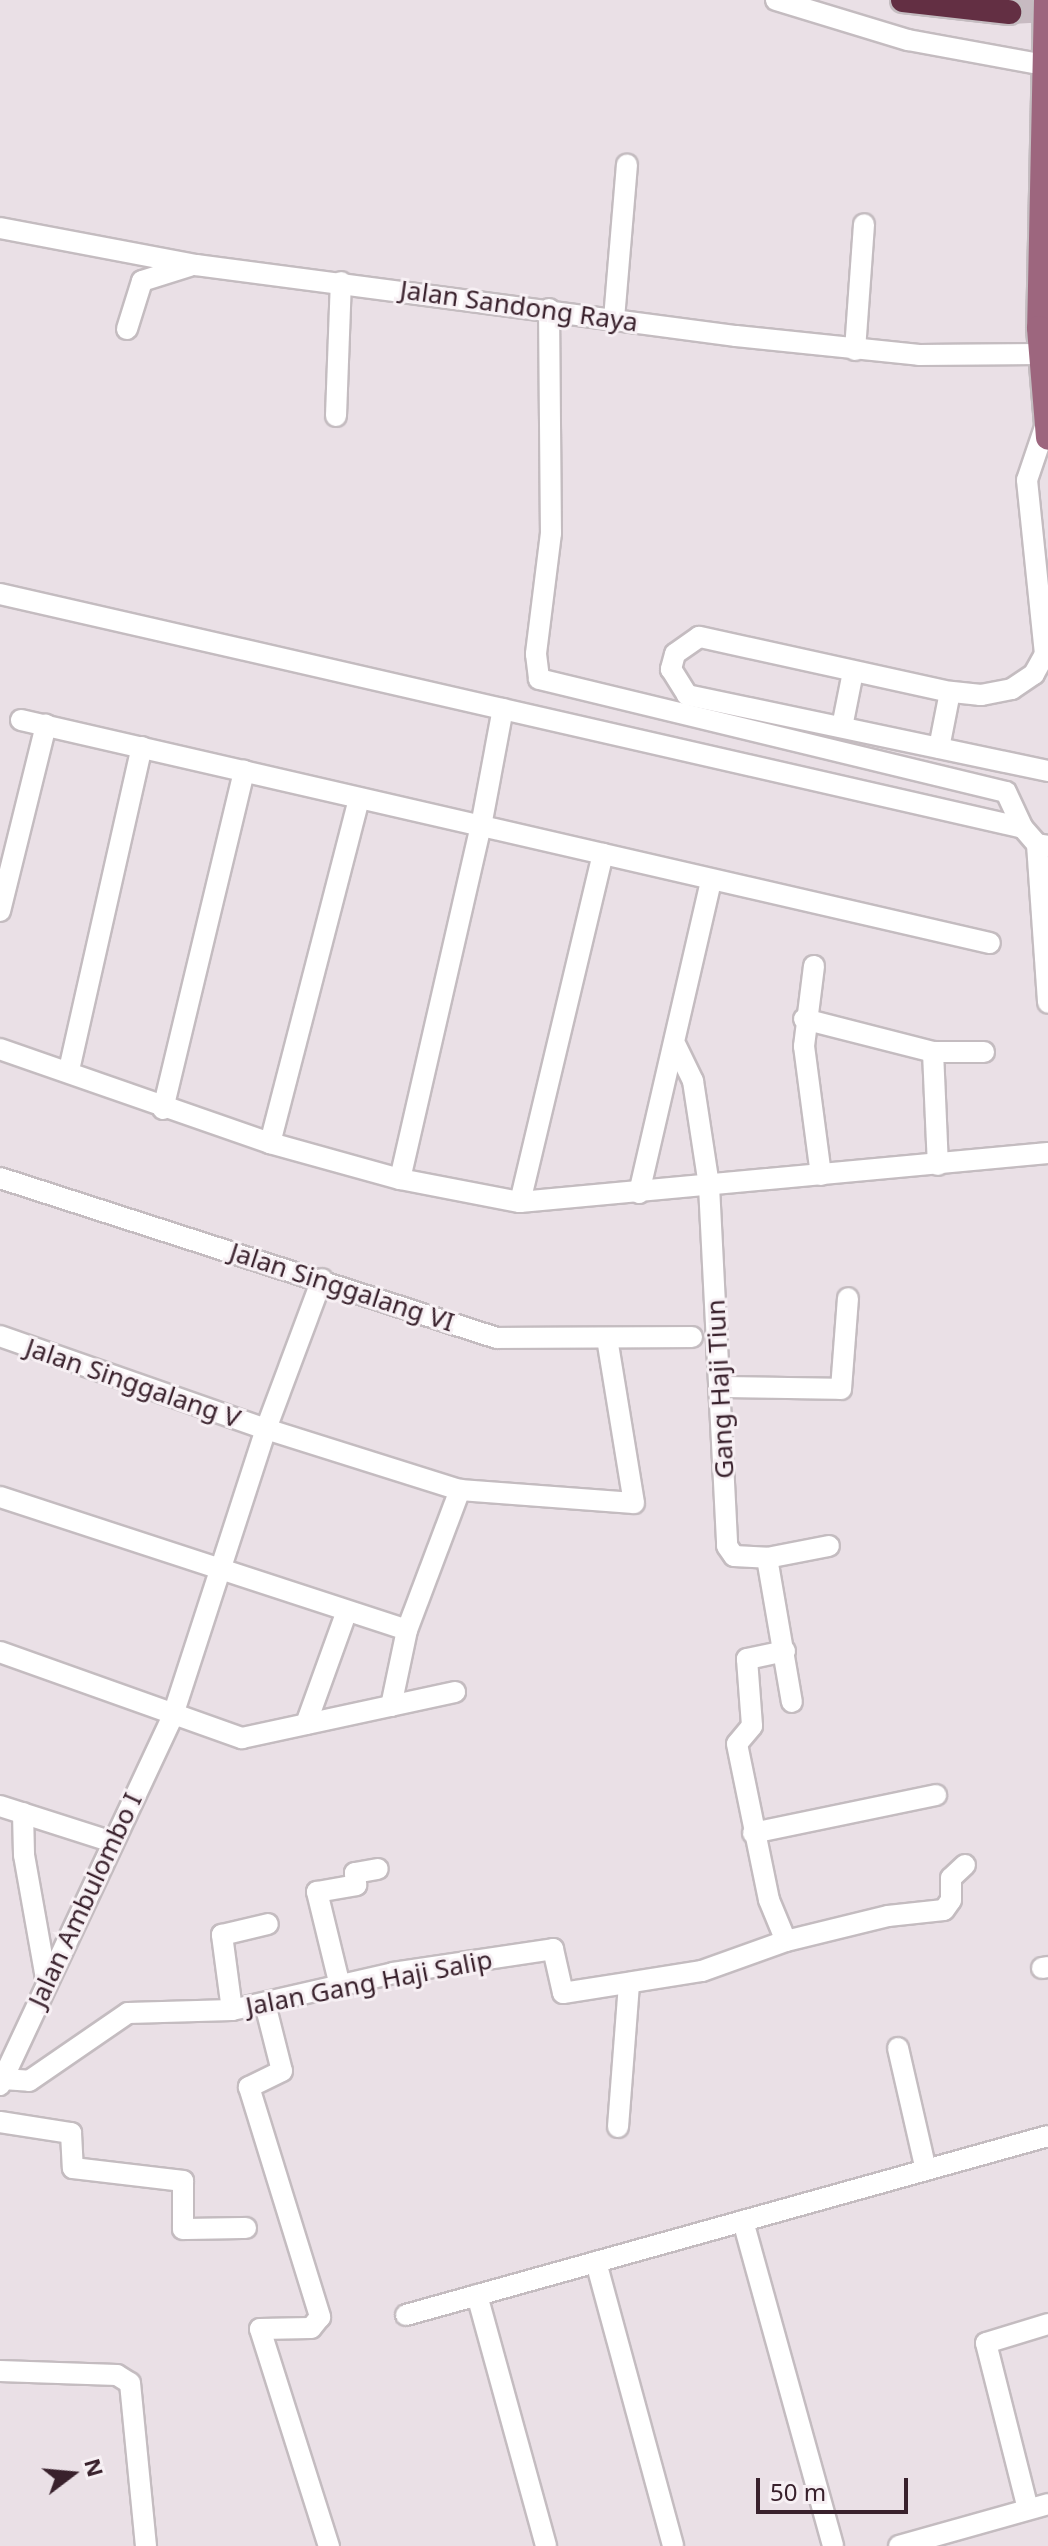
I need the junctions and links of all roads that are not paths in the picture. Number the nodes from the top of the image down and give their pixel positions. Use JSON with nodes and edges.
{"nodes":[{"id":1,"x":776,"y":0,"type":"edge"},
{"id":2,"x":1046,"y":0,"type":"edge"},
{"id":3,"x":922,"y":2,"type":"edge"},
{"id":4,"x":1009,"y":12,"type":"tunnel mouth"},
{"id":5,"x":1044,"y":65,"type":"junction"},
{"id":6,"x":627,"y":165,"type":"dead end"},
{"id":7,"x":864,"y":224,"type":"dead end"},
{"id":8,"x":0,"y":228,"type":"edge"},
{"id":9,"x":196,"y":265,"type":"junction"},
{"id":10,"x":341,"y":282,"type":"junction"},
{"id":11,"x":549,"y":309,"type":"junction"},
{"id":12,"x":614,"y":319,"type":"junction"},
{"id":13,"x":127,"y":329,"type":"dead end"},
{"id":14,"x":855,"y":350,"type":"junction"},
{"id":15,"x":1040,"y":354,"type":"junction"},
{"id":16,"x":336,"y":416,"type":"dead end"},
{"id":17,"x":1047,"y":431,"type":"edge"},
{"id":18,"x":0,"y":594,"type":"edge"},
{"id":19,"x":853,"y":672,"type":"junction"},
{"id":20,"x":950,"y":692,"type":"junction"},
{"id":21,"x":503,"y":709,"type":"junction"},
{"id":22,"x":21,"y":720,"type":"dead end"},
{"id":23,"x":46,"y":725,"type":"junction"},
{"id":24,"x":842,"y":727,"type":"junction"},
{"id":25,"x":142,"y":747,"type":"junction"},
{"id":26,"x":939,"y":748,"type":"junction"},
{"id":27,"x":244,"y":771,"type":"junction"},
{"id":28,"x":1048,"y":771,"type":"edge"},
{"id":29,"x":359,"y":798,"type":"junction"},
{"id":30,"x":481,"y":826,"type":"junction"},
{"id":31,"x":1023,"y":828,"type":"junction"},
{"id":32,"x":1043,"y":845,"type":"edge"},
{"id":33,"x":603,"y":854,"type":"junction"},
{"id":34,"x":711,"y":880,"type":"junction"},
{"id":35,"x":0,"y":911,"type":"edge"},
{"id":36,"x":990,"y":943,"type":"dead end"},
{"id":37,"x":814,"y":966,"type":"dead end"},
{"id":38,"x":1048,"y":1003,"type":"edge"},
{"id":39,"x":804,"y":1019,"type":"junction"},
{"id":40,"x":676,"y":1046,"type":"junction"},
{"id":41,"x":0,"y":1049,"type":"edge"},
{"id":42,"x":933,"y":1052,"type":"junction"},
{"id":43,"x":984,"y":1052,"type":"dead end"},
{"id":44,"x":69,"y":1070,"type":"junction"},
{"id":45,"x":163,"y":1109,"type":"junction"},
{"id":46,"x":270,"y":1143,"type":"junction"},
{"id":47,"x":1048,"y":1153,"type":"edge"},
{"id":48,"x":938,"y":1165,"type":"junction"},
{"id":49,"x":821,"y":1175,"type":"junction"},
{"id":50,"x":0,"y":1178,"type":"edge"},
{"id":51,"x":400,"y":1179,"type":"junction"},
{"id":52,"x":709,"y":1186,"type":"junction"},
{"id":53,"x":639,"y":1193,"type":"junction"},
{"id":54,"x":520,"y":1202,"type":"junction"},
{"id":55,"x":322,"y":1279,"type":"junction"},
{"id":56,"x":848,"y":1298,"type":"dead end"},
{"id":57,"x":0,"y":1336,"type":"edge"},
{"id":58,"x":692,"y":1337,"type":"dead end"},
{"id":59,"x":607,"y":1339,"type":"junction"},
{"id":60,"x":719,"y":1387,"type":"junction"},
{"id":61,"x":266,"y":1429,"type":"junction"},
{"id":62,"x":460,"y":1490,"type":"junction"},
{"id":63,"x":0,"y":1497,"type":"edge"},
{"id":64,"x":829,"y":1546,"type":"dead end"},
{"id":65,"x":767,"y":1558,"type":"junction"},
{"id":66,"x":219,"y":1571,"type":"junction"},
{"id":67,"x":347,"y":1611,"type":"junction"},
{"id":68,"x":407,"y":1630,"type":"junction"},
{"id":69,"x":785,"y":1651,"type":"junction"},
{"id":70,"x":0,"y":1652,"type":"edge"},
{"id":71,"x":455,"y":1692,"type":"dead end"},
{"id":72,"x":792,"y":1702,"type":"dead end"},
{"id":73,"x":391,"y":1706,"type":"junction"},
{"id":74,"x":173,"y":1715,"type":"junction"},
{"id":75,"x":306,"y":1724,"type":"junction"},
{"id":76,"x":936,"y":1795,"type":"dead end"},
{"id":77,"x":0,"y":1806,"type":"edge"},
{"id":78,"x":23,"y":1813,"type":"junction"},
{"id":79,"x":753,"y":1833,"type":"junction"},
{"id":80,"x":113,"y":1842,"type":"junction"},
{"id":81,"x":965,"y":1865,"type":"dead end"},
{"id":82,"x":378,"y":1869,"type":"dead end"},
{"id":83,"x":268,"y":1924,"type":"dead end"},
{"id":84,"x":786,"y":1941,"type":"junction"},
{"id":85,"x":46,"y":1979,"type":"junction"},
{"id":86,"x":629,"y":1983,"type":"junction"},
{"id":87,"x":340,"y":1986,"type":"junction"},
{"id":88,"x":265,"y":2004,"type":"junction"},
{"id":89,"x":232,"y":2010,"type":"junction"},
{"id":90,"x":898,"y":2048,"type":"dead end"},
{"id":91,"x":1,"y":2082,"type":"edge"},
{"id":92,"x":0,"y":2122,"type":"edge"},
{"id":93,"x":618,"y":2127,"type":"dead end"},
{"id":94,"x":1048,"y":2136,"type":"edge"},
{"id":95,"x":926,"y":2170,"type":"junction"},
{"id":96,"x":743,"y":2221,"type":"junction"},
{"id":97,"x":246,"y":2228,"type":"dead end"},
{"id":98,"x":596,"y":2262,"type":"junction"},
{"id":99,"x":477,"y":2295,"type":"junction"},
{"id":100,"x":406,"y":2315,"type":"dead end"},
{"id":101,"x":1048,"y":2324,"type":"edge"},
{"id":102,"x":0,"y":2371,"type":"edge"},
{"id":103,"x":1038,"y":2507,"type":"edge"},
{"id":104,"x":671,"y":2545,"type":"edge"},
{"id":105,"x":146,"y":2546,"type":"edge"},
{"id":106,"x":329,"y":2546,"type":"edge"},
{"id":107,"x":546,"y":2546,"type":"edge"},
{"id":108,"x":833,"y":2546,"type":"edge"},
{"id":109,"x":899,"y":2546,"type":"edge"}],
"edges":[{"from":1,"to":5,"type":"street"},
{"from":2,"to":5,"type":"main road"},
{"from":3,"to":4,"type":"highway"},
{"from":5,"to":15,"type":"main road"},
{"from":6,"to":12,"type":"street"},
{"from":7,"to":14,"type":"street"},
{"from":8,"to":9,"type":"street","name":"Jalan Sandong Raya"},
{"from":9,"to":10,"type":"street","name":"Jalan Sandong Raya"},
{"from":9,"to":13,"type":"street"},
{"from":10,"to":11,"type":"street","name":"Jalan Sandong Raya"},
{"from":10,"to":16,"type":"street"},
{"from":11,"to":12,"type":"street","name":"Jalan Sandong Raya"},
{"from":11,"to":31,"type":"street"},
{"from":12,"to":14,"type":"street","name":"Jalan Sandong Raya"},
{"from":14,"to":15,"type":"street","name":"Jalan Sandong Raya"},
{"from":15,"to":17,"type":"main road"},
{"from":17,"to":20,"type":"street"},
{"from":18,"to":21,"type":"street"},
{"from":19,"to":20,"type":"street"},
{"from":19,"to":24,"type":"street"},
{"from":19,"to":24,"type":"street"},
{"from":20,"to":26,"type":"street"},
{"from":21,"to":30,"type":"street"},
{"from":21,"to":31,"type":"street"},
{"from":22,"to":23,"type":"street"},
{"from":23,"to":25,"type":"street"},
{"from":23,"to":35,"type":"street"},
{"from":24,"to":26,"type":"street"},
{"from":25,"to":27,"type":"street"},
{"from":25,"to":44,"type":"street"},
{"from":26,"to":28,"type":"street"},
{"from":27,"to":29,"type":"street"},
{"from":27,"to":45,"type":"street"},
{"from":29,"to":30,"type":"street"},
{"from":29,"to":46,"type":"street"},
{"from":30,"to":33,"type":"street"},
{"from":30,"to":51,"type":"street"},
{"from":31,"to":32,"type":"street"},
{"from":32,"to":38,"type":"street"},
{"from":33,"to":34,"type":"street"},
{"from":33,"to":54,"type":"street"},
{"from":34,"to":36,"type":"street"},
{"from":34,"to":40,"type":"street"},
{"from":37,"to":39,"type":"street"},
{"from":39,"to":42,"type":"street"},
{"from":39,"to":49,"type":"street"},
{"from":40,"to":52,"type":"street","name":"Gang Haji Tiun"},
{"from":40,"to":53,"type":"street"},
{"from":41,"to":44,"type":"street"},
{"from":42,"to":43,"type":"street"},
{"from":42,"to":48,"type":"street"},
{"from":44,"to":45,"type":"street"},
{"from":45,"to":46,"type":"street"},
{"from":46,"to":51,"type":"street"},
{"from":47,"to":48,"type":"street"},
{"from":48,"to":49,"type":"street"},
{"from":49,"to":52,"type":"street"},
{"from":50,"to":55,"type":"street","name":"Jalan Singgalang VI"},
{"from":51,"to":54,"type":"street"},
{"from":52,"to":53,"type":"street"},
{"from":52,"to":60,"type":"street","name":"Gang Haji Tiun"},
{"from":53,"to":54,"type":"street"},
{"from":55,"to":59,"type":"street","name":"Jalan Singgalang VI"},
{"from":55,"to":61,"type":"street","name":"Jalan Ambulombo I"},
{"from":56,"to":60,"type":"street"},
{"from":57,"to":61,"type":"street","name":"Jalan Singgalang V"},
{"from":58,"to":59,"type":"street","name":"Jalan Singgalang VI"},
{"from":59,"to":62,"type":"street","name":"Jalan Singgalang V"},
{"from":60,"to":65,"type":"street","name":"Gang Haji Tiun"},
{"from":61,"to":62,"type":"street","name":"Jalan Singgalang V"},
{"from":61,"to":66,"type":"street","name":"Jalan Ambulombo I"},
{"from":62,"to":68,"type":"street"},
{"from":63,"to":66,"type":"street"},
{"from":64,"to":65,"type":"street"},
{"from":65,"to":69,"type":"street"},
{"from":66,"to":67,"type":"street"},
{"from":66,"to":74,"type":"street","name":"Jalan Ambulombo I"},
{"from":67,"to":68,"type":"street"},
{"from":67,"to":75,"type":"street"},
{"from":68,"to":73,"type":"street"},
{"from":69,"to":72,"type":"street"},
{"from":69,"to":79,"type":"street"},
{"from":70,"to":74,"type":"street"},
{"from":71,"to":73,"type":"street"},
{"from":73,"to":75,"type":"street"},
{"from":74,"to":75,"type":"street"},
{"from":74,"to":80,"type":"street","name":"Jalan Ambulombo I"},
{"from":76,"to":79,"type":"street"},
{"from":77,"to":78,"type":"street"},
{"from":78,"to":80,"type":"street"},
{"from":78,"to":85,"type":"street"},
{"from":79,"to":84,"type":"street"},
{"from":80,"to":85,"type":"street","name":"Jalan Ambulombo I"},
{"from":81,"to":84,"type":"street","name":"Jalan Gang Haji Salip"},
{"from":82,"to":87,"type":"street"},
{"from":83,"to":89,"type":"street"},
{"from":84,"to":86,"type":"street","name":"Jalan Gang Haji Salip"},
{"from":85,"to":91,"type":"street","name":"Jalan Ambulombo I"},
{"from":86,"to":87,"type":"street","name":"Jalan Gang Haji Salip"},
{"from":86,"to":93,"type":"street"},
{"from":87,"to":88,"type":"street","name":"Jalan Gang Haji Salip"},
{"from":88,"to":89,"type":"street","name":"Jalan Gang Haji Salip"},
{"from":88,"to":106,"type":"street"},
{"from":89,"to":91,"type":"street","name":"Jalan Gang Haji Salip"},
{"from":90,"to":95,"type":"street"},
{"from":92,"to":97,"type":"street"},
{"from":94,"to":95,"type":"street"},
{"from":95,"to":96,"type":"street"},
{"from":96,"to":98,"type":"street"},
{"from":96,"to":108,"type":"street"},
{"from":98,"to":99,"type":"street"},
{"from":98,"to":104,"type":"street"},
{"from":99,"to":100,"type":"street"},
{"from":99,"to":107,"type":"street"},
{"from":101,"to":103,"type":"street"},
{"from":102,"to":105,"type":"street"},
{"from":103,"to":109,"type":"street"}]}
